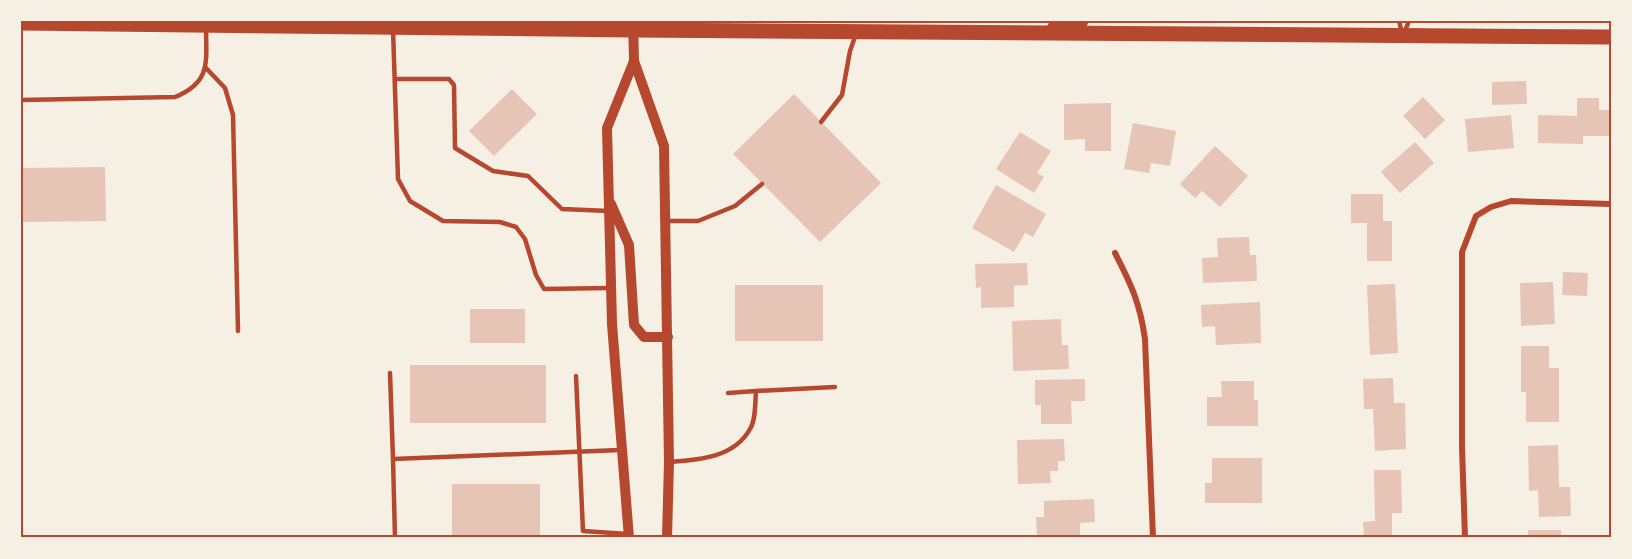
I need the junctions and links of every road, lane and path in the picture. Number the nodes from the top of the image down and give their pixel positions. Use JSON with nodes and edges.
{"nodes":[{"id":1,"x":1081,"y":21,"type":"edge"},
{"id":2,"x":21,"y":22,"type":"edge"},
{"id":3,"x":211,"y":23,"type":"edge"},
{"id":4,"x":633,"y":26,"type":"edge"},
{"id":5,"x":1404,"y":26,"type":"edge"},
{"id":6,"x":393,"y":27,"type":"junction"},
{"id":7,"x":857,"y":32,"type":"junction"},
{"id":8,"x":1028,"y":33,"type":"junction"},
{"id":9,"x":1611,"y":37,"type":"edge"},
{"id":10,"x":634,"y":61,"type":"junction"},
{"id":11,"x":206,"y":68,"type":"junction"},
{"id":12,"x":395,"y":79,"type":"junction"},
{"id":13,"x":21,"y":100,"type":"edge"},
{"id":14,"x":821,"y":122,"type":"dead end"},
{"id":15,"x":762,"y":184,"type":"dead end"},
{"id":16,"x":609,"y":198,"type":"junction"},
{"id":17,"x":1611,"y":204,"type":"edge"},
{"id":18,"x":609,"y":211,"type":"junction"},
{"id":19,"x":665,"y":220,"type":"junction"},
{"id":20,"x":1115,"y":253,"type":"dead end"},
{"id":21,"x":611,"y":288,"type":"junction"},
{"id":22,"x":238,"y":330,"type":"dead end"},
{"id":23,"x":668,"y":337,"type":"junction"},
{"id":24,"x":390,"y":373,"type":"dead end"},
{"id":25,"x":576,"y":376,"type":"dead end"},
{"id":26,"x":835,"y":387,"type":"dead end"},
{"id":27,"x":756,"y":391,"type":"junction"},
{"id":28,"x":728,"y":393,"type":"dead end"},
{"id":29,"x":621,"y":450,"type":"junction"},
{"id":30,"x":580,"y":453,"type":"junction"},
{"id":31,"x":393,"y":459,"type":"junction"},
{"id":32,"x":669,"y":462,"type":"junction"},
{"id":33,"x":583,"y":531,"type":"junction"},
{"id":34,"x":629,"y":536,"type":"edge"},
{"id":35,"x":395,"y":538,"type":"edge"},
{"id":36,"x":581,"y":538,"type":"edge"},
{"id":37,"x":667,"y":538,"type":"edge"},
{"id":38,"x":1153,"y":538,"type":"edge"},
{"id":39,"x":1465,"y":538,"type":"edge"}],
"edges":[{"from":1,"to":8,"type":"main road"},
{"from":2,"to":3,"type":"main road"},
{"from":3,"to":6,"type":"main road"},
{"from":3,"to":11,"type":"lane"},
{"from":4,"to":6,"type":"main road"},
{"from":4,"to":7,"type":"main road"},
{"from":4,"to":10,"type":"street"},
{"from":5,"to":8,"type":"main road"},
{"from":5,"to":9,"type":"main road"},
{"from":6,"to":12,"type":"lane"},
{"from":7,"to":8,"type":"main road"},
{"from":7,"to":14,"type":"lane"},
{"from":10,"to":16,"type":"street"},
{"from":10,"to":19,"type":"street"},
{"from":11,"to":13,"type":"lane"},
{"from":11,"to":22,"type":"lane"},
{"from":12,"to":18,"type":"lane"},
{"from":12,"to":21,"type":"lane"},
{"from":15,"to":19,"type":"lane"},
{"from":16,"to":18,"type":"street"},
{"from":16,"to":23,"type":"street"},
{"from":17,"to":39,"type":"street"},
{"from":18,"to":21,"type":"street"},
{"from":19,"to":23,"type":"street"},
{"from":20,"to":38,"type":"street"},
{"from":21,"to":29,"type":"street"},
{"from":23,"to":32,"type":"street"},
{"from":24,"to":31,"type":"lane"},
{"from":25,"to":30,"type":"lane"},
{"from":26,"to":27,"type":"lane"},
{"from":27,"to":28,"type":"lane"},
{"from":27,"to":32,"type":"lane"},
{"from":29,"to":30,"type":"lane"},
{"from":29,"to":34,"type":"street"},
{"from":30,"to":31,"type":"lane"},
{"from":30,"to":33,"type":"lane"},
{"from":31,"to":35,"type":"lane"},
{"from":32,"to":37,"type":"street"},
{"from":33,"to":34,"type":"lane"},
{"from":33,"to":36,"type":"lane"}]}
